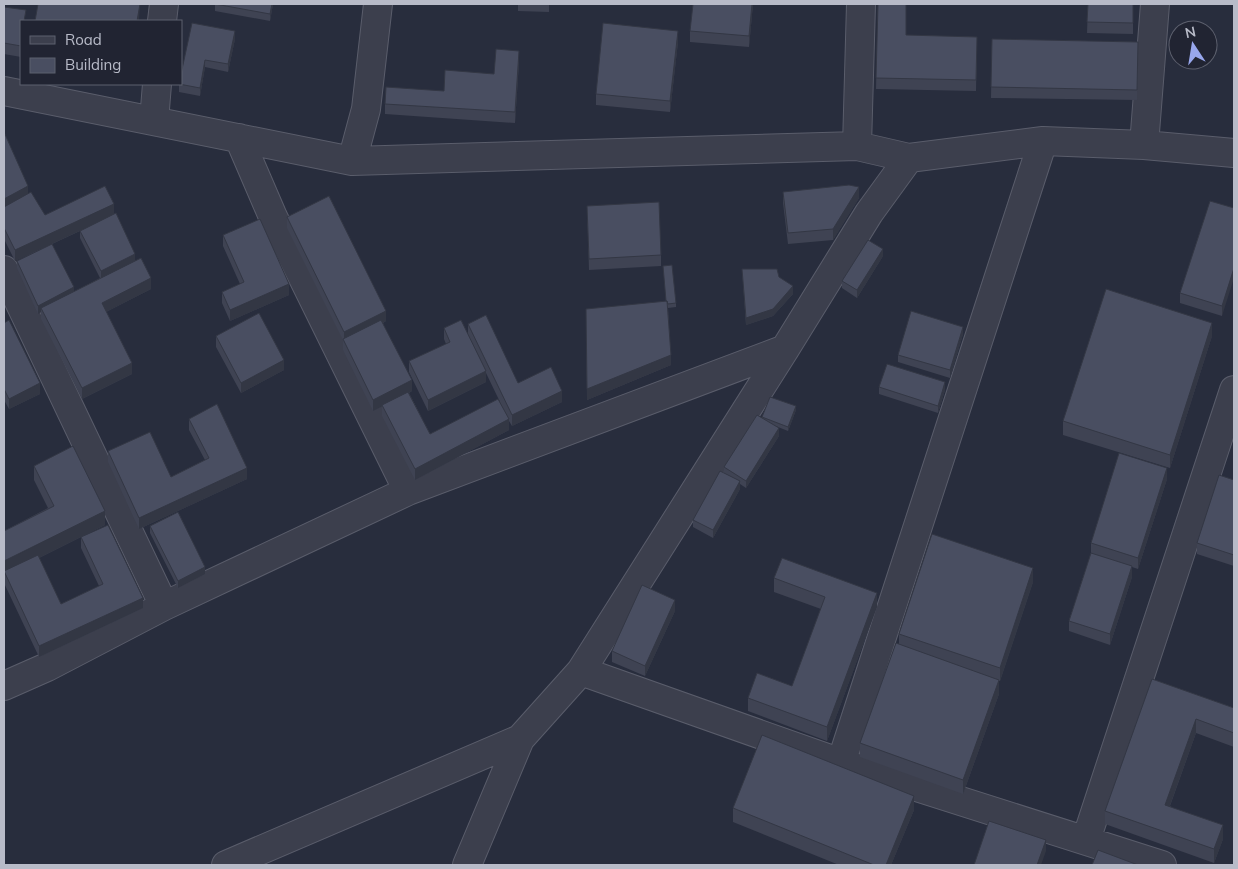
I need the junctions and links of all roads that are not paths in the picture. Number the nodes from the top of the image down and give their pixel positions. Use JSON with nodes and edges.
{"nodes":[{"id":1,"x":164,"y":4,"type":"edge"},
{"id":2,"x":378,"y":4,"type":"edge"},
{"id":3,"x":862,"y":4,"type":"edge"},
{"id":4,"x":1155,"y":4,"type":"edge"},
{"id":5,"x":162,"y":20,"type":"edge"},
{"id":6,"x":157,"y":85,"type":"edge"},
{"id":7,"x":4,"y":91,"type":"edge"},
{"id":8,"x":154,"y":121,"type":"junction"},
{"id":9,"x":239,"y":138,"type":"junction"},
{"id":10,"x":1043,"y":141,"type":"junction"},
{"id":11,"x":1144,"y":145,"type":"junction"},
{"id":12,"x":856,"y":146,"type":"junction"},
{"id":13,"x":1234,"y":153,"type":"edge"},
{"id":14,"x":909,"y":158,"type":"junction"},
{"id":15,"x":352,"y":160,"type":"junction"},
{"id":16,"x":4,"y":270,"type":"edge"},
{"id":17,"x":785,"y":349,"type":"junction"},
{"id":18,"x":1234,"y":390,"type":"edge"},
{"id":19,"x":408,"y":491,"type":"junction"},
{"id":20,"x":164,"y":606,"type":"junction"},
{"id":21,"x":581,"y":671,"type":"junction"},
{"id":22,"x":4,"y":686,"type":"edge"},
{"id":23,"x":520,"y":739,"type":"junction"},
{"id":24,"x":841,"y":763,"type":"junction"},
{"id":25,"x":1086,"y":840,"type":"junction"},
{"id":26,"x":226,"y":865,"type":"edge"},
{"id":27,"x":467,"y":865,"type":"edge"},
{"id":28,"x":1162,"y":865,"type":"edge"}],
"edges":[{"from":1,"to":5,"type":"street"},
{"from":2,"to":15,"type":"street"},
{"from":3,"to":12,"type":"street"},
{"from":4,"to":11,"type":"street"},
{"from":6,"to":8,"type":"street"},
{"from":7,"to":8,"type":"street"},
{"from":8,"to":9,"type":"street"},
{"from":9,"to":15,"type":"street"},
{"from":9,"to":19,"type":"street"},
{"from":10,"to":11,"type":"street"},
{"from":10,"to":14,"type":"street"},
{"from":10,"to":24,"type":"street"},
{"from":11,"to":13,"type":"street"},
{"from":12,"to":14,"type":"street"},
{"from":12,"to":15,"type":"street"},
{"from":14,"to":17,"type":"street"},
{"from":16,"to":20,"type":"street"},
{"from":17,"to":19,"type":"street"},
{"from":17,"to":21,"type":"street"},
{"from":18,"to":25,"type":"street"},
{"from":19,"to":20,"type":"street"},
{"from":20,"to":22,"type":"street"},
{"from":21,"to":23,"type":"street"},
{"from":21,"to":24,"type":"street"},
{"from":23,"to":26,"type":"street"},
{"from":23,"to":27,"type":"street"},
{"from":24,"to":25,"type":"street"},
{"from":25,"to":28,"type":"street"}]}
